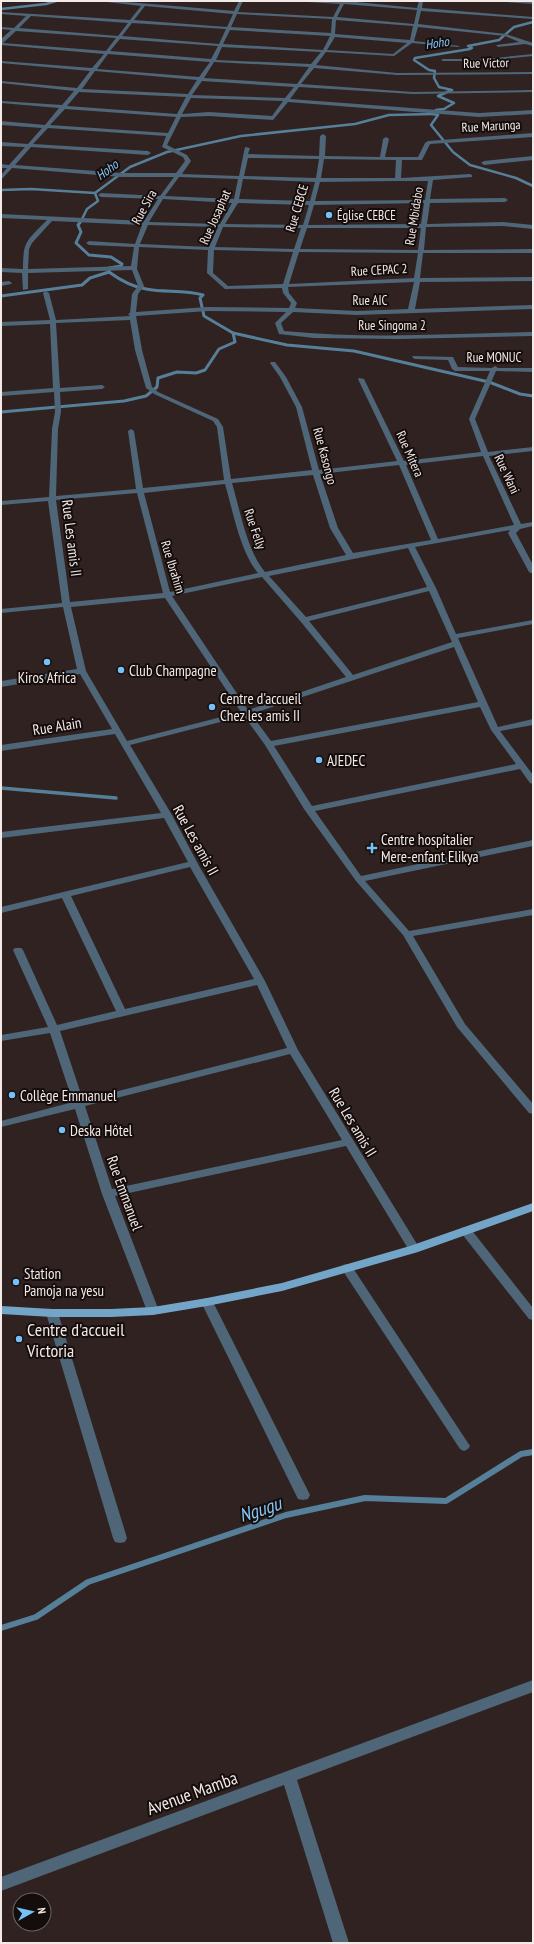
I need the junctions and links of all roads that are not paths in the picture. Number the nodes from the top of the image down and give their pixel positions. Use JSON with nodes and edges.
{"nodes":[{"id":1,"x":100,"y":1,"type":"edge"},
{"id":2,"x":241,"y":1,"type":"edge"},
{"id":3,"x":294,"y":1,"type":"edge"},
{"id":4,"x":421,"y":1,"type":"edge"},
{"id":5,"x":506,"y":1,"type":"edge"},
{"id":6,"x":343,"y":2,"type":"edge"},
{"id":7,"x":533,"y":3,"type":"edge"},
{"id":8,"x":143,"y":6,"type":"junction"},
{"id":9,"x":420,"y":9,"type":"junction"},
{"id":10,"x":1,"y":13,"type":"edge"},
{"id":11,"x":236,"y":13,"type":"junction"},
{"id":12,"x":30,"y":15,"type":"junction"},
{"id":13,"x":334,"y":18,"type":"junction"},
{"id":14,"x":533,"y":18,"type":"edge"},
{"id":15,"x":129,"y":22,"type":"junction"},
{"id":16,"x":416,"y":26,"type":"junction"},
{"id":17,"x":1,"y":28,"type":"edge"},
{"id":18,"x":229,"y":28,"type":"junction"},
{"id":19,"x":16,"y":29,"type":"junction"},
{"id":20,"x":332,"y":35,"type":"junction"},
{"id":21,"x":118,"y":37,"type":"junction"},
{"id":22,"x":533,"y":37,"type":"edge"},
{"id":23,"x":521,"y":39,"type":"junction"},
{"id":24,"x":412,"y":42,"type":"junction"},
{"id":25,"x":528,"y":42,"type":"junction"},
{"id":26,"x":1,"y":43,"type":"edge"},
{"id":27,"x":219,"y":45,"type":"junction"},
{"id":28,"x":533,"y":45,"type":"edge"},
{"id":29,"x":458,"y":46,"type":"dead end"},
{"id":30,"x":498,"y":46,"type":"dead end"},
{"id":31,"x":325,"y":50,"type":"junction"},
{"id":32,"x":106,"y":53,"type":"junction"},
{"id":33,"x":533,"y":55,"type":"edge"},
{"id":34,"x":443,"y":60,"type":"dead end"},
{"id":35,"x":213,"y":61,"type":"junction"},
{"id":36,"x":1,"y":62,"type":"edge"},
{"id":37,"x":313,"y":66,"type":"junction"},
{"id":38,"x":92,"y":70,"type":"junction"},
{"id":39,"x":533,"y":73,"type":"edge"},
{"id":40,"x":200,"y":80,"type":"junction"},
{"id":41,"x":1,"y":82,"type":"edge"},
{"id":42,"x":300,"y":85,"type":"junction"},
{"id":43,"x":78,"y":90,"type":"junction"},
{"id":44,"x":533,"y":91,"type":"edge"},
{"id":45,"x":189,"y":96,"type":"junction"},
{"id":46,"x":287,"y":100,"type":"junction"},
{"id":47,"x":1,"y":102,"type":"edge"},
{"id":48,"x":63,"y":107,"type":"junction"},
{"id":49,"x":533,"y":112,"type":"edge"},
{"id":50,"x":179,"y":116,"type":"junction"},
{"id":51,"x":1,"y":123,"type":"edge"},
{"id":52,"x":46,"y":127,"type":"junction"},
{"id":53,"x":168,"y":135,"type":"junction"},
{"id":54,"x":533,"y":135,"type":"edge"},
{"id":55,"x":323,"y":136,"type":"dead end"},
{"id":56,"x":386,"y":139,"type":"dead end"},
{"id":57,"x":1,"y":144,"type":"edge"},
{"id":58,"x":28,"y":146,"type":"junction"},
{"id":59,"x":247,"y":148,"type":"dead end"},
{"id":60,"x":148,"y":153,"type":"dead end"},
{"id":61,"x":246,"y":156,"type":"junction"},
{"id":62,"x":323,"y":157,"type":"junction"},
{"id":63,"x":382,"y":158,"type":"junction"},
{"id":64,"x":399,"y":158,"type":"junction"},
{"id":65,"x":533,"y":158,"type":"edge"},
{"id":66,"x":484,"y":163,"type":"dead end"},
{"id":67,"x":1,"y":166,"type":"edge"},
{"id":68,"x":10,"y":167,"type":"junction"},
{"id":69,"x":178,"y":175,"type":"junction"},
{"id":70,"x":470,"y":176,"type":"dead end"},
{"id":71,"x":1,"y":178,"type":"edge"},
{"id":72,"x":242,"y":178,"type":"junction"},
{"id":73,"x":318,"y":180,"type":"junction"},
{"id":74,"x":398,"y":180,"type":"junction"},
{"id":75,"x":430,"y":180,"type":"junction"},
{"id":76,"x":101,"y":195,"type":"dead end"},
{"id":77,"x":160,"y":198,"type":"junction"},
{"id":78,"x":505,"y":200,"type":"dead end"},
{"id":79,"x":236,"y":202,"type":"junction"},
{"id":80,"x":426,"y":202,"type":"junction"},
{"id":81,"x":311,"y":203,"type":"junction"},
{"id":82,"x":1,"y":216,"type":"edge"},
{"id":83,"x":51,"y":219,"type":"junction"},
{"id":84,"x":146,"y":224,"type":"junction"},
{"id":85,"x":221,"y":226,"type":"junction"},
{"id":86,"x":425,"y":226,"type":"junction"},
{"id":87,"x":304,"y":227,"type":"junction"},
{"id":88,"x":533,"y":227,"type":"edge"},
{"id":89,"x":89,"y":243,"type":"dead end"},
{"id":90,"x":136,"y":246,"type":"junction"},
{"id":91,"x":211,"y":250,"type":"junction"},
{"id":92,"x":419,"y":251,"type":"junction"},
{"id":93,"x":533,"y":251,"type":"edge"},
{"id":94,"x":296,"y":252,"type":"junction"},
{"id":95,"x":134,"y":268,"type":"junction"},
{"id":96,"x":1,"y":270,"type":"edge"},
{"id":97,"x":27,"y":271,"type":"junction"},
{"id":98,"x":533,"y":279,"type":"edge"},
{"id":99,"x":418,"y":280,"type":"junction"},
{"id":100,"x":9,"y":283,"type":"dead end"},
{"id":101,"x":1,"y":284,"type":"edge"},
{"id":102,"x":285,"y":286,"type":"junction"},
{"id":103,"x":227,"y":288,"type":"joint"},
{"id":104,"x":25,"y":289,"type":"dead end"},
{"id":105,"x":46,"y":293,"type":"dead end"},
{"id":106,"x":533,"y":307,"type":"edge"},
{"id":107,"x":291,"y":310,"type":"junction"},
{"id":108,"x":411,"y":312,"type":"junction"},
{"id":109,"x":131,"y":316,"type":"junction"},
{"id":110,"x":53,"y":321,"type":"junction"},
{"id":111,"x":1,"y":324,"type":"edge"},
{"id":112,"x":533,"y":334,"type":"edge"},
{"id":113,"x":416,"y":357,"type":"dead end"},
{"id":114,"x":273,"y":363,"type":"dead end"},
{"id":115,"x":495,"y":368,"type":"junction"},
{"id":116,"x":533,"y":370,"type":"edge"},
{"id":117,"x":361,"y":379,"type":"dead end"},
{"id":118,"x":102,"y":387,"type":"dead end"},
{"id":119,"x":56,"y":391,"type":"junction"},
{"id":120,"x":1,"y":394,"type":"edge"},
{"id":121,"x":131,"y":431,"type":"dead end"},
{"id":122,"x":533,"y":449,"type":"edge"},
{"id":123,"x":485,"y":454,"type":"junction"},
{"id":124,"x":401,"y":462,"type":"junction"},
{"id":125,"x":316,"y":472,"type":"junction"},
{"id":126,"x":228,"y":482,"type":"junction"},
{"id":127,"x":140,"y":491,"type":"junction"},
{"id":128,"x":52,"y":500,"type":"junction"},
{"id":129,"x":1,"y":503,"type":"edge"},
{"id":130,"x":533,"y":524,"type":"edge"},
{"id":131,"x":518,"y":526,"type":"junction"},
{"id":132,"x":435,"y":540,"type":"junction"},
{"id":133,"x":410,"y":545,"type":"junction"},
{"id":134,"x":351,"y":556,"type":"junction"},
{"id":135,"x":533,"y":572,"type":"edge"},
{"id":136,"x":264,"y":574,"type":"junction"},
{"id":137,"x":432,"y":588,"type":"junction"},
{"id":138,"x":167,"y":595,"type":"junction"},
{"id":139,"x":66,"y":604,"type":"junction"},
{"id":140,"x":1,"y":611,"type":"edge"},
{"id":141,"x":304,"y":620,"type":"junction"},
{"id":142,"x":533,"y":622,"type":"edge"},
{"id":143,"x":454,"y":641,"type":"junction"},
{"id":144,"x":82,"y":671,"type":"junction"},
{"id":145,"x":351,"y":678,"type":"junction"},
{"id":146,"x":1,"y":684,"type":"edge"},
{"id":147,"x":482,"y":704,"type":"junction"},
{"id":148,"x":246,"y":713,"type":"junction"},
{"id":149,"x":533,"y":722,"type":"edge"},
{"id":150,"x":495,"y":730,"type":"junction"},
{"id":151,"x":117,"y":731,"type":"junction"},
{"id":152,"x":125,"y":744,"type":"junction"},
{"id":153,"x":269,"y":744,"type":"junction"},
{"id":154,"x":1,"y":748,"type":"edge"},
{"id":155,"x":521,"y":766,"type":"junction"},
{"id":156,"x":533,"y":781,"type":"edge"},
{"id":157,"x":309,"y":809,"type":"junction"},
{"id":158,"x":167,"y":815,"type":"junction"},
{"id":159,"x":1,"y":835,"type":"edge"},
{"id":160,"x":533,"y":843,"type":"edge"},
{"id":161,"x":192,"y":864,"type":"junction"},
{"id":162,"x":359,"y":879,"type":"junction"},
{"id":163,"x":65,"y":894,"type":"junction"},
{"id":164,"x":1,"y":909,"type":"edge"},
{"id":165,"x":533,"y":912,"type":"edge"},
{"id":166,"x":407,"y":934,"type":"junction"},
{"id":167,"x":18,"y":950,"type":"dead end"},
{"id":168,"x":260,"y":981,"type":"junction"},
{"id":169,"x":122,"y":1013,"type":"junction"},
{"id":170,"x":54,"y":1028,"type":"junction"},
{"id":171,"x":1,"y":1038,"type":"edge"},
{"id":172,"x":293,"y":1050,"type":"junction"},
{"id":173,"x":80,"y":1105,"type":"junction"},
{"id":174,"x":533,"y":1111,"type":"edge"},
{"id":175,"x":1,"y":1124,"type":"edge"},
{"id":176,"x":349,"y":1142,"type":"junction"},
{"id":177,"x":108,"y":1194,"type":"junction"},
{"id":178,"x":533,"y":1207,"type":"edge"},
{"id":179,"x":466,"y":1231,"type":"junction"},
{"id":180,"x":414,"y":1250,"type":"junction"},
{"id":181,"x":347,"y":1268,"type":"junction"},
{"id":182,"x":207,"y":1302,"type":"junction"},
{"id":183,"x":1,"y":1310,"type":"edge"},
{"id":184,"x":153,"y":1311,"type":"junction"},
{"id":185,"x":52,"y":1313,"type":"junction"},
{"id":186,"x":533,"y":1316,"type":"edge"},
{"id":187,"x":464,"y":1446,"type":"dead end"},
{"id":188,"x":303,"y":1495,"type":"dead end"},
{"id":189,"x":120,"y":1538,"type":"dead end"},
{"id":190,"x":533,"y":1686,"type":"edge"},
{"id":191,"x":289,"y":1777,"type":"junction"},
{"id":192,"x":1,"y":1884,"type":"edge"},
{"id":193,"x":341,"y":1943,"type":"edge"}],
"edges":[{"from":1,"to":8,"type":"street"},
{"from":2,"to":11,"type":"street"},
{"from":3,"to":6,"type":"street"},
{"from":4,"to":9,"type":"street"},
{"from":5,"to":7,"type":"street"},
{"from":6,"to":9,"type":"street"},
{"from":6,"to":13,"type":"street"},
{"from":8,"to":11,"type":"street"},
{"from":8,"to":15,"type":"street"},
{"from":9,"to":14,"type":"street"},
{"from":9,"to":16,"type":"street"},
{"from":10,"to":12,"type":"street"},
{"from":11,"to":13,"type":"street"},
{"from":11,"to":18,"type":"street"},
{"from":12,"to":15,"type":"street"},
{"from":12,"to":19,"type":"street"},
{"from":13,"to":16,"type":"street"},
{"from":13,"to":20,"type":"street"},
{"from":15,"to":18,"type":"street"},
{"from":15,"to":21,"type":"street"},
{"from":16,"to":23,"type":"street"},
{"from":16,"to":24,"type":"street"},
{"from":17,"to":19,"type":"street"},
{"from":18,"to":20,"type":"street"},
{"from":18,"to":27,"type":"street"},
{"from":19,"to":21,"type":"street"},
{"from":19,"to":26,"type":"street"},
{"from":20,"to":24,"type":"street"},
{"from":20,"to":31,"type":"street"},
{"from":21,"to":27,"type":"street"},
{"from":21,"to":32,"type":"street"},
{"from":22,"to":23,"type":"street","name":"Rue Victor"},
{"from":23,"to":25,"type":"street"},
{"from":24,"to":29,"type":"street"},
{"from":24,"to":31,"type":"street"},
{"from":25,"to":28,"type":"street"},
{"from":25,"to":30,"type":"street","name":"Rue Victor"},
{"from":26,"to":32,"type":"street","name":"Rue Victor"},
{"from":27,"to":31,"type":"street"},
{"from":27,"to":35,"type":"street"},
{"from":31,"to":37,"type":"street"},
{"from":32,"to":35,"type":"street","name":"Rue Victor"},
{"from":32,"to":38,"type":"street"},
{"from":33,"to":34,"type":"street","name":"Rue Victor"},
{"from":35,"to":37,"type":"street","name":"Rue Victor"},
{"from":35,"to":40,"type":"street"},
{"from":36,"to":38,"type":"street"},
{"from":37,"to":39,"type":"street","name":"Rue Victor"},
{"from":37,"to":42,"type":"street"},
{"from":38,"to":40,"type":"street"},
{"from":38,"to":43,"type":"street"},
{"from":40,"to":42,"type":"street"},
{"from":40,"to":45,"type":"street"},
{"from":41,"to":43,"type":"street"},
{"from":42,"to":44,"type":"street"},
{"from":42,"to":46,"type":"street"},
{"from":43,"to":45,"type":"street"},
{"from":43,"to":48,"type":"street"},
{"from":45,"to":46,"type":"street"},
{"from":45,"to":50,"type":"street"},
{"from":46,"to":49,"type":"street"},
{"from":46,"to":50,"type":"street"},
{"from":47,"to":48,"type":"street"},
{"from":48,"to":50,"type":"street"},
{"from":48,"to":52,"type":"street"},
{"from":50,"to":53,"type":"street"},
{"from":51,"to":52,"type":"street"},
{"from":52,"to":53,"type":"street"},
{"from":52,"to":58,"type":"street"},
{"from":53,"to":69,"type":"street","name":"Rue Sira"},
{"from":54,"to":64,"type":"street","name":"Rue Marunga"},
{"from":55,"to":62,"type":"street","name":"Rue CEBCE"},
{"from":56,"to":63,"type":"street"},
{"from":57,"to":58,"type":"street"},
{"from":58,"to":60,"type":"street"},
{"from":58,"to":68,"type":"street"},
{"from":59,"to":61,"type":"street","name":"Rue Josaphat"},
{"from":61,"to":62,"type":"street"},
{"from":61,"to":72,"type":"street","name":"Rue Josaphat"},
{"from":62,"to":63,"type":"street"},
{"from":62,"to":73,"type":"street","name":"Rue CEBCE"},
{"from":63,"to":64,"type":"street"},
{"from":64,"to":74,"type":"street","name":"Rue Mbidabo"},
{"from":65,"to":66,"type":"street"},
{"from":67,"to":68,"type":"street"},
{"from":68,"to":69,"type":"street"},
{"from":68,"to":71,"type":"street"},
{"from":69,"to":72,"type":"street"},
{"from":69,"to":77,"type":"street","name":"Rue Sira"},
{"from":70,"to":75,"type":"street"},
{"from":72,"to":73,"type":"street"},
{"from":72,"to":79,"type":"street","name":"Rue Josaphat"},
{"from":73,"to":74,"type":"street"},
{"from":73,"to":81,"type":"street","name":"Rue CEBCE"},
{"from":74,"to":75,"type":"street"},
{"from":75,"to":80,"type":"street","name":"Rue Mbidabo"},
{"from":76,"to":77,"type":"street"},
{"from":77,"to":79,"type":"street"},
{"from":77,"to":84,"type":"street","name":"Rue Sira"},
{"from":78,"to":80,"type":"street"},
{"from":79,"to":81,"type":"street"},
{"from":79,"to":85,"type":"street","name":"Rue Josaphat"},
{"from":80,"to":81,"type":"street"},
{"from":80,"to":86,"type":"street","name":"Rue Mbidabo"},
{"from":81,"to":87,"type":"street","name":"Rue CEBCE"},
{"from":82,"to":83,"type":"street"},
{"from":83,"to":84,"type":"street"},
{"from":83,"to":97,"type":"street"},
{"from":84,"to":85,"type":"street"},
{"from":84,"to":90,"type":"street","name":"Rue Sira"},
{"from":85,"to":87,"type":"street"},
{"from":85,"to":91,"type":"street","name":"Rue Josaphat"},
{"from":86,"to":87,"type":"street"},
{"from":86,"to":88,"type":"street"},
{"from":86,"to":92,"type":"street","name":"Rue Mbidabo"},
{"from":87,"to":94,"type":"street","name":"Rue CEBCE"},
{"from":89,"to":90,"type":"street"},
{"from":90,"to":91,"type":"street"},
{"from":90,"to":95,"type":"street","name":"Rue Sira"},
{"from":91,"to":94,"type":"street"},
{"from":91,"to":103,"type":"street","name":"Rue Josaphat"},
{"from":92,"to":93,"type":"street"},
{"from":92,"to":94,"type":"street"},
{"from":92,"to":99,"type":"street","name":"Rue Mbidabo"},
{"from":94,"to":102,"type":"street","name":"Rue CEBCE"},
{"from":95,"to":97,"type":"street"},
{"from":95,"to":109,"type":"street","name":"Rue Sira"},
{"from":96,"to":97,"type":"street"},
{"from":97,"to":104,"type":"street"},
{"from":98,"to":99,"type":"street","name":"Rue CEPAC 2"},
{"from":99,"to":102,"type":"street","name":"Rue CEPAC 2"},
{"from":99,"to":108,"type":"street","name":"Rue Mbidabo"},
{"from":100,"to":101,"type":"street"},
{"from":102,"to":103,"type":"street","name":"Rue CEPAC 2"},
{"from":102,"to":107,"type":"street"},
{"from":105,"to":110,"type":"street","name":"Rue Les amis II"},
{"from":106,"to":108,"type":"street","name":"Rue AIC"},
{"from":107,"to":108,"type":"street","name":"Rue AIC"},
{"from":107,"to":109,"type":"street","name":"Rue AIC"},
{"from":107,"to":112,"type":"street","name":"Rue Singoma 2"},
{"from":109,"to":110,"type":"street","name":"Rue AIC"},
{"from":109,"to":126,"type":"street","name":"Rue Felly"},
{"from":110,"to":111,"type":"street","name":"Rue AIC"},
{"from":110,"to":119,"type":"street","name":"Rue Les amis II"},
{"from":113,"to":115,"type":"street","name":"Rue MONUC"},
{"from":114,"to":125,"type":"street","name":"Rue Kasongo"},
{"from":115,"to":116,"type":"street","name":"Rue MONUC"},
{"from":115,"to":123,"type":"street","name":"Rue Wani"},
{"from":117,"to":124,"type":"street","name":"Rue Mitera"},
{"from":118,"to":119,"type":"street"},
{"from":119,"to":120,"type":"street"},
{"from":119,"to":128,"type":"street","name":"Rue Les amis II"},
{"from":121,"to":127,"type":"street","name":"Rue Ibrahim"},
{"from":122,"to":123,"type":"street"},
{"from":123,"to":124,"type":"street"},
{"from":123,"to":131,"type":"street","name":"Rue Wani"},
{"from":124,"to":125,"type":"street"},
{"from":124,"to":132,"type":"street","name":"Rue Mitera"},
{"from":125,"to":126,"type":"street"},
{"from":125,"to":134,"type":"street","name":"Rue Kasongo"},
{"from":126,"to":127,"type":"street"},
{"from":126,"to":136,"type":"street","name":"Rue Felly"},
{"from":127,"to":128,"type":"street"},
{"from":127,"to":138,"type":"street","name":"Rue Ibrahim"},
{"from":128,"to":129,"type":"street"},
{"from":128,"to":139,"type":"street","name":"Rue Les amis II"},
{"from":130,"to":131,"type":"street"},
{"from":131,"to":132,"type":"street"},
{"from":131,"to":135,"type":"street","name":"Rue Wani"},
{"from":132,"to":133,"type":"street"},
{"from":133,"to":134,"type":"street"},
{"from":133,"to":137,"type":"street"},
{"from":134,"to":136,"type":"street"},
{"from":136,"to":138,"type":"street"},
{"from":136,"to":141,"type":"street","name":"Rue Felly"},
{"from":137,"to":141,"type":"street"},
{"from":137,"to":143,"type":"street"},
{"from":138,"to":139,"type":"street"},
{"from":138,"to":148,"type":"street","name":"Rue Ibrahim"},
{"from":139,"to":140,"type":"street"},
{"from":139,"to":144,"type":"street","name":"Rue Les amis II"},
{"from":141,"to":145,"type":"street","name":"Rue Felly"},
{"from":142,"to":143,"type":"street"},
{"from":143,"to":145,"type":"street"},
{"from":143,"to":147,"type":"street"},
{"from":144,"to":146,"type":"street"},
{"from":144,"to":151,"type":"street","name":"Rue Les amis II"},
{"from":145,"to":148,"type":"street"},
{"from":147,"to":150,"type":"street"},
{"from":147,"to":153,"type":"street"},
{"from":148,"to":152,"type":"street"},
{"from":148,"to":153,"type":"street","name":"Rue Ibrahim"},
{"from":149,"to":150,"type":"street"},
{"from":150,"to":155,"type":"street"},
{"from":151,"to":152,"type":"street","name":"Rue Les amis II"},
{"from":151,"to":154,"type":"street","name":"Rue Alain"},
{"from":152,"to":158,"type":"street","name":"Rue Les amis II"},
{"from":153,"to":157,"type":"street","name":"Rue Ibrahim"},
{"from":155,"to":156,"type":"street"},
{"from":155,"to":157,"type":"street"},
{"from":157,"to":162,"type":"street","name":"Rue Ibrahim"},
{"from":158,"to":159,"type":"street"},
{"from":158,"to":161,"type":"street","name":"Rue Les amis II"},
{"from":160,"to":162,"type":"street"},
{"from":161,"to":163,"type":"street"},
{"from":161,"to":168,"type":"street","name":"Rue Les amis II"},
{"from":162,"to":166,"type":"street","name":"Rue Ibrahim"},
{"from":163,"to":164,"type":"street"},
{"from":163,"to":169,"type":"street"},
{"from":165,"to":166,"type":"street"},
{"from":166,"to":174,"type":"street","name":"Rue Ibrahim"},
{"from":167,"to":170,"type":"street","name":"Rue Emmanuel"},
{"from":168,"to":169,"type":"street"},
{"from":168,"to":172,"type":"street","name":"Rue Les amis II"},
{"from":169,"to":170,"type":"street"},
{"from":170,"to":171,"type":"street"},
{"from":170,"to":173,"type":"street","name":"Rue Emmanuel"},
{"from":172,"to":173,"type":"street"},
{"from":172,"to":176,"type":"street","name":"Rue Les amis II"},
{"from":173,"to":175,"type":"street"},
{"from":173,"to":177,"type":"street","name":"Rue Emmanuel"},
{"from":176,"to":177,"type":"street"},
{"from":176,"to":180,"type":"street","name":"Rue Les amis II"},
{"from":177,"to":184,"type":"street","name":"Rue Emmanuel"},
{"from":178,"to":179,"type":"main road"},
{"from":179,"to":180,"type":"main road"},
{"from":179,"to":186,"type":"street"},
{"from":180,"to":181,"type":"main road"},
{"from":181,"to":182,"type":"main road"},
{"from":181,"to":187,"type":"street"},
{"from":182,"to":184,"type":"main road"},
{"from":182,"to":188,"type":"street"},
{"from":183,"to":185,"type":"main road"},
{"from":184,"to":185,"type":"main road"},
{"from":185,"to":189,"type":"street"},
{"from":190,"to":191,"type":"street","name":"Avenue Mamba"},
{"from":191,"to":192,"type":"street","name":"Avenue Mamba"},
{"from":191,"to":193,"type":"street"}]}
